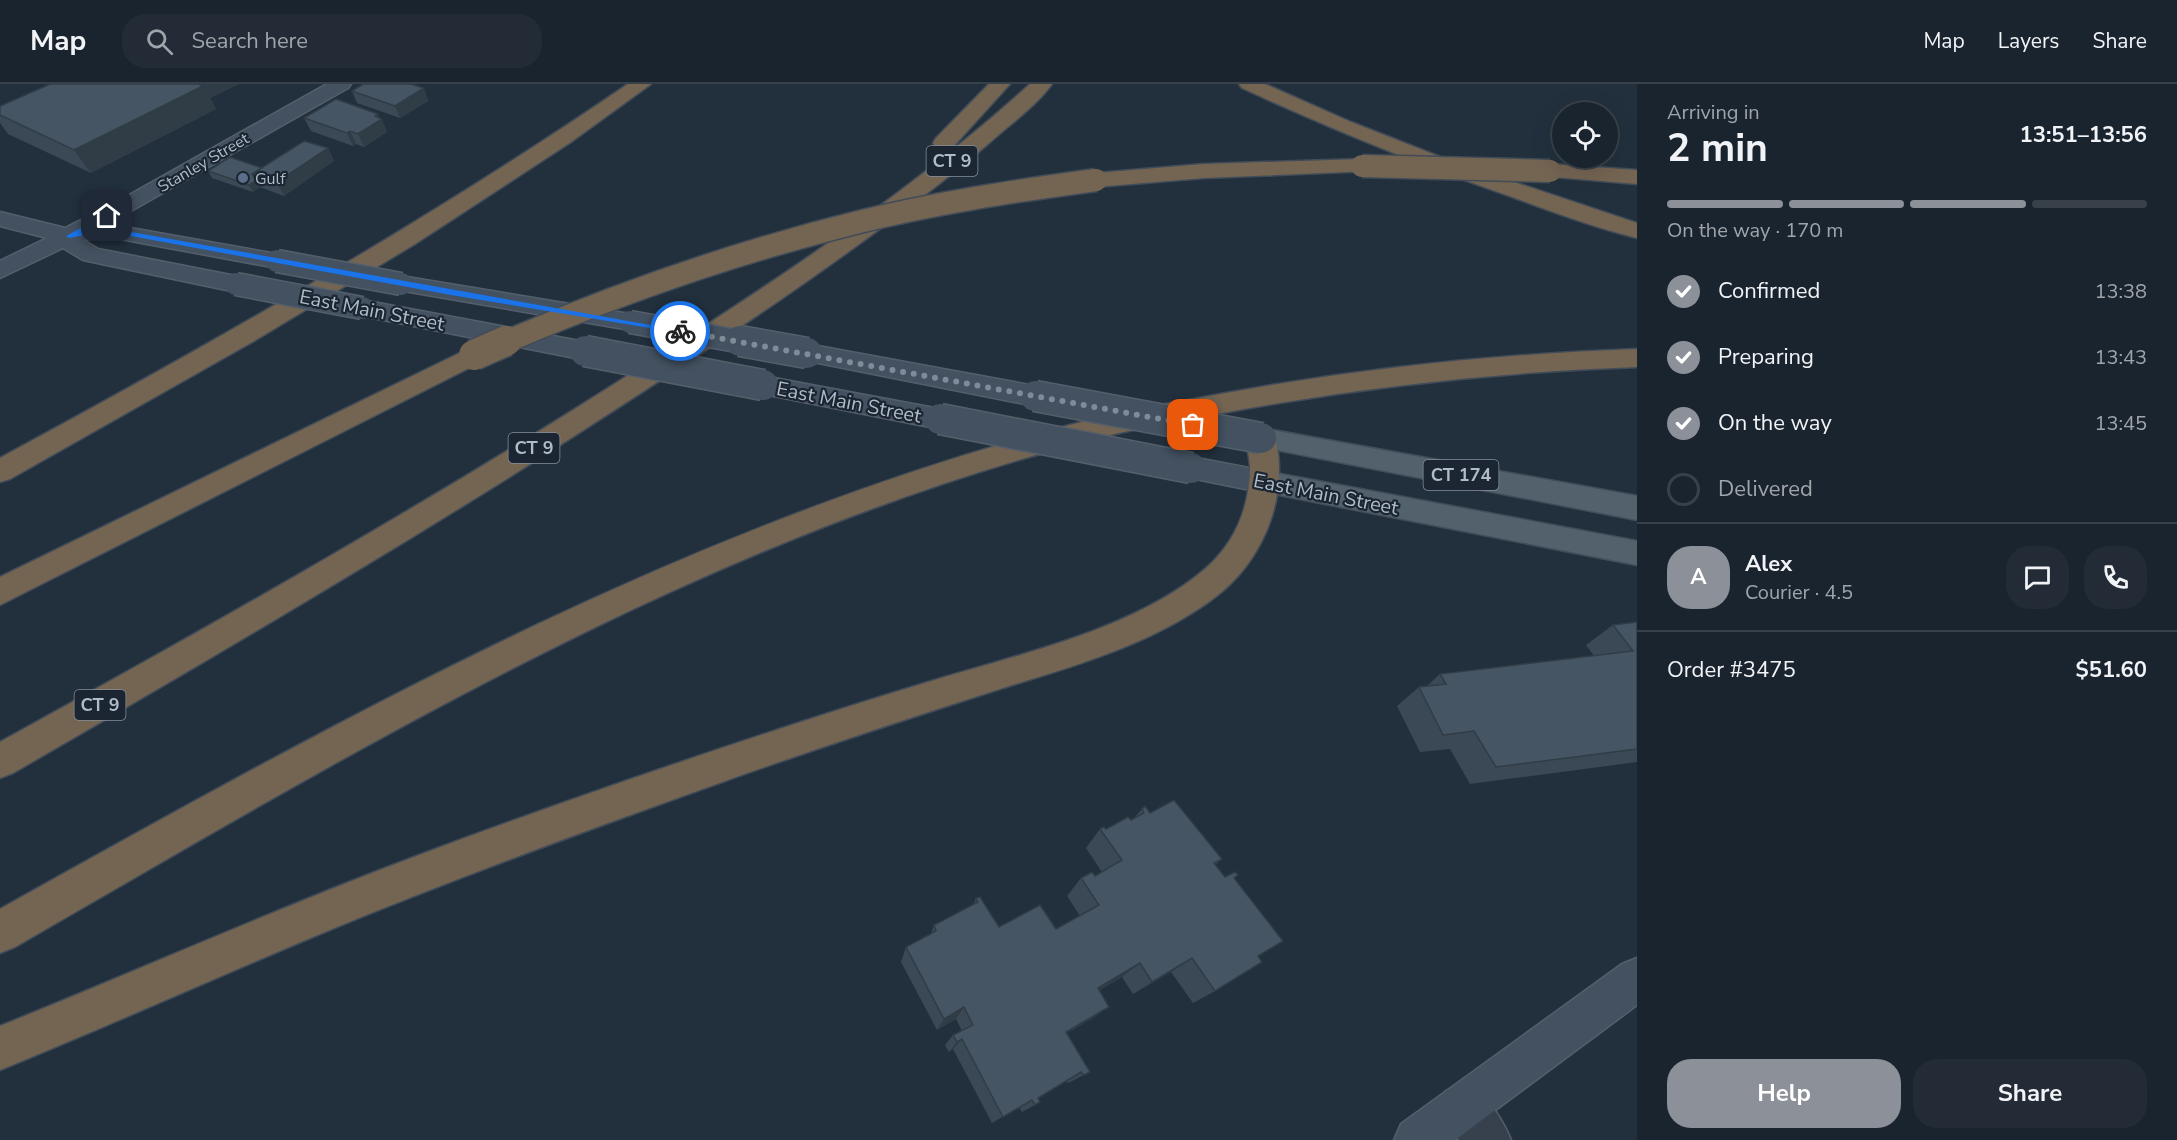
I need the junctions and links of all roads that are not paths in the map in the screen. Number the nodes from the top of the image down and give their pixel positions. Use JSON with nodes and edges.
{"nodes":[{"id":1,"x":341,"y":84,"type":"edge"},
{"id":2,"x":641,"y":84,"type":"edge"},
{"id":3,"x":1000,"y":84,"type":"edge"},
{"id":4,"x":1042,"y":84,"type":"edge"},
{"id":5,"x":1248,"y":84,"type":"edge"},
{"id":6,"x":1637,"y":177,"type":"edge"},
{"id":7,"x":0,"y":219,"type":"edge"},
{"id":8,"x":1637,"y":231,"type":"edge"},
{"id":9,"x":858,"y":233,"type":"junction"},
{"id":10,"x":69,"y":236,"type":"junction"},
{"id":11,"x":0,"y":272,"type":"edge"},
{"id":12,"x":1637,"y":358,"type":"edge"},
{"id":13,"x":1268,"y":453,"type":"junction"},
{"id":14,"x":0,"y":471,"type":"edge"},
{"id":15,"x":1637,"y":508,"type":"edge"},
{"id":16,"x":1637,"y":553,"type":"edge"},
{"id":17,"x":0,"y":592,"type":"edge"},
{"id":18,"x":0,"y":761,"type":"edge"},
{"id":19,"x":0,"y":932,"type":"edge"},
{"id":20,"x":1637,"y":979,"type":"edge"},
{"id":21,"x":0,"y":1048,"type":"edge"},
{"id":22,"x":1475,"y":1124,"type":"edge"},
{"id":23,"x":1417,"y":1140,"type":"edge"}],
"edges":[{"from":1,"to":10,"type":"main road","name":"Stanley Street"},
{"from":2,"to":14,"type":"highway"},
{"from":3,"to":9,"type":"highway"},
{"from":4,"to":9,"type":"highway","number":"CT 9"},
{"from":5,"to":8,"type":"highway"},
{"from":6,"to":17,"type":"highway","bridge":true},
{"from":7,"to":10,"type":"main road","name":"East Main Street","number":"CT 174"},
{"from":9,"to":18,"type":"highway","number":"CT 9"},
{"from":10,"to":11,"type":"main road","name":"Stanley Street"},
{"from":10,"to":13,"type":"main road","name":"East Main Street","number":"CT 174","bridge":true},
{"from":10,"to":13,"type":"main road","name":"East Main Street","number":"CT 174","bridge":true},
{"from":12,"to":19,"type":"highway"},
{"from":13,"to":15,"type":"main road","name":"East Main Street","number":"CT 174"},
{"from":13,"to":16,"type":"main road","name":"East Main Street","number":"CT 174"},
{"from":13,"to":21,"type":"highway"},
{"from":20,"to":22,"type":"main road"},
{"from":22,"to":23,"type":"main road"}]}
